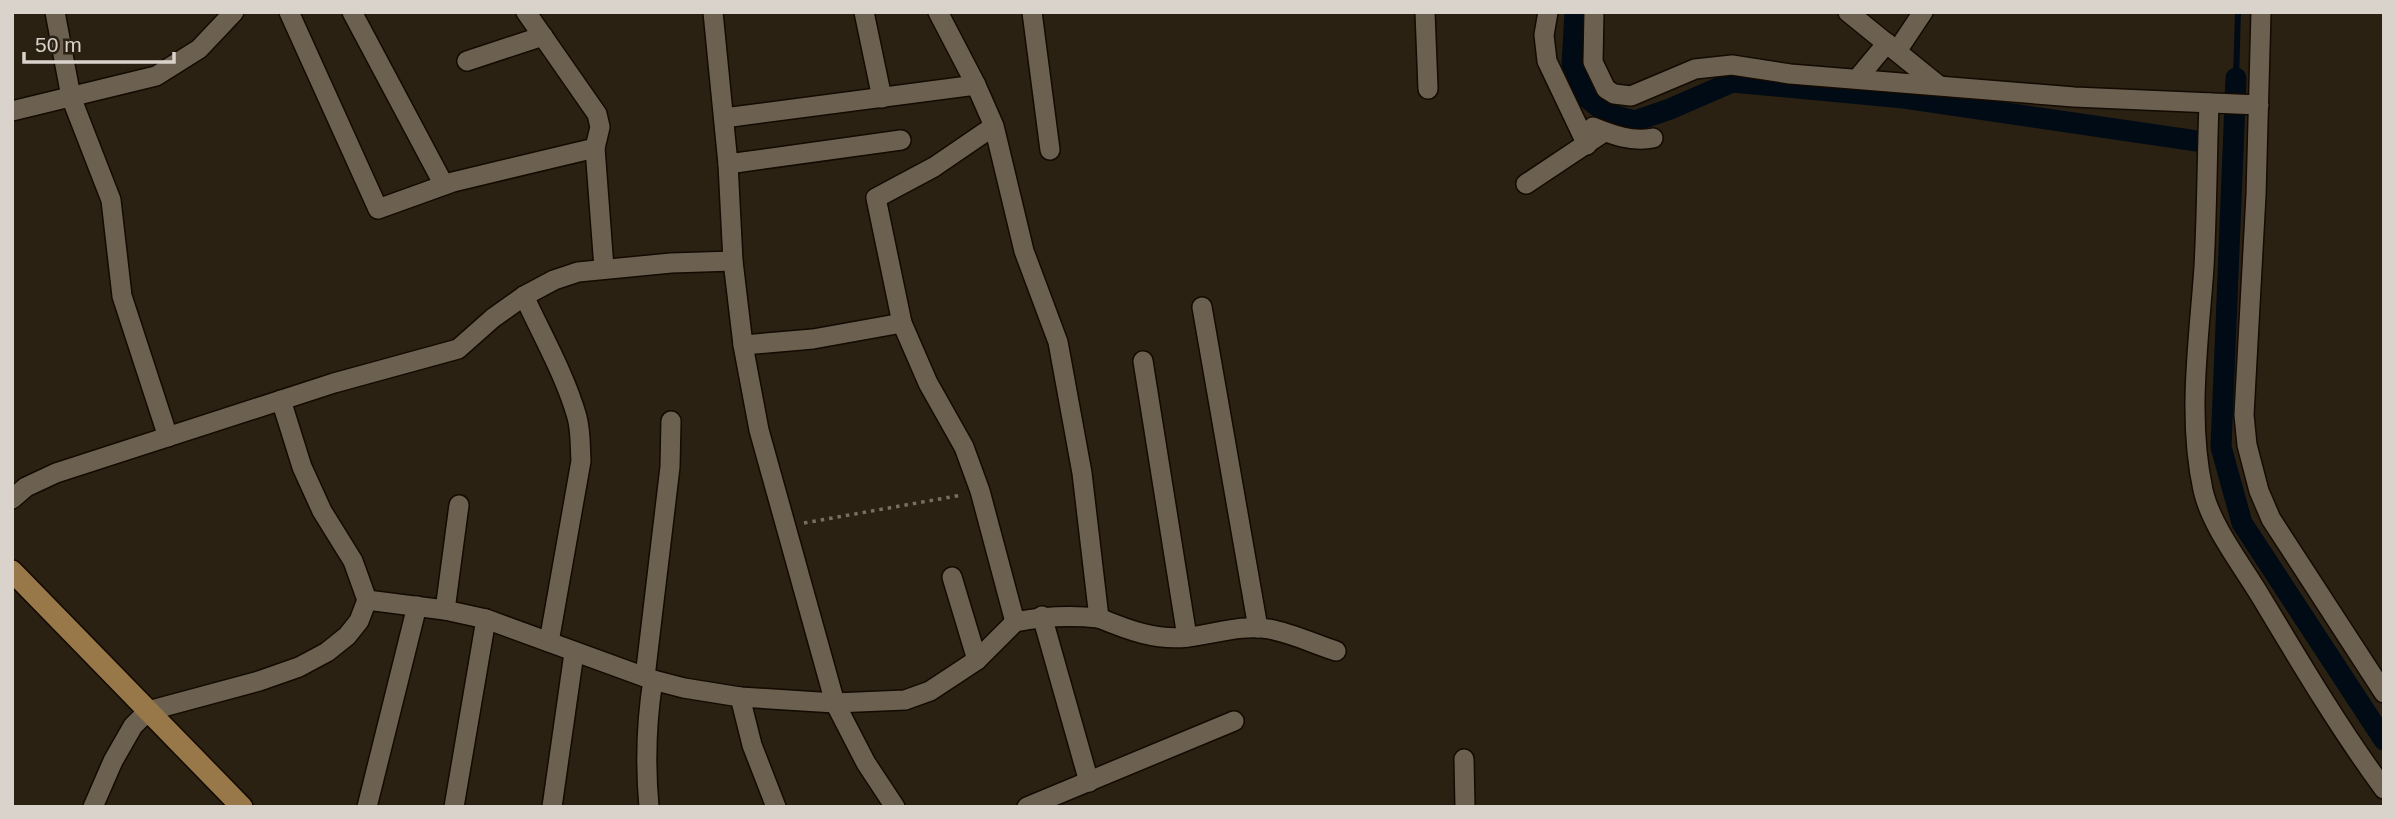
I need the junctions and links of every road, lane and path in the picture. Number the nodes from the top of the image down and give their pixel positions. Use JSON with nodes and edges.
{"nodes":[{"id":1,"x":55,"y":12,"type":"edge"},
{"id":2,"x":289,"y":12,"type":"edge"},
{"id":3,"x":352,"y":12,"type":"edge"},
{"id":4,"x":526,"y":12,"type":"edge"},
{"id":5,"x":713,"y":12,"type":"edge"},
{"id":6,"x":864,"y":12,"type":"edge"},
{"id":7,"x":938,"y":12,"type":"edge"},
{"id":8,"x":1032,"y":12,"type":"edge"},
{"id":9,"x":1425,"y":12,"type":"edge"},
{"id":10,"x":1548,"y":12,"type":"edge"},
{"id":11,"x":1594,"y":12,"type":"edge"},
{"id":12,"x":1848,"y":12,"type":"edge"},
{"id":13,"x":1923,"y":12,"type":"edge"},
{"id":14,"x":2261,"y":12,"type":"edge"},
{"id":15,"x":227,"y":15,"type":"edge"},
{"id":16,"x":543,"y":36,"type":"junction"},
{"id":17,"x":1892,"y":47,"type":"junction"},
{"id":18,"x":467,"y":61,"type":"dead end"},
{"id":19,"x":1857,"y":79,"type":"junction"},
{"id":20,"x":976,"y":85,"type":"junction"},
{"id":21,"x":1938,"y":85,"type":"junction"},
{"id":22,"x":1428,"y":89,"type":"dead end"},
{"id":23,"x":71,"y":97,"type":"junction"},
{"id":24,"x":882,"y":97,"type":"junction"},
{"id":25,"x":2233,"y":104,"type":"junction"},
{"id":26,"x":12,"y":111,"type":"edge"},
{"id":27,"x":724,"y":118,"type":"junction"},
{"id":28,"x":1576,"y":121,"type":"junction"},
{"id":29,"x":994,"y":125,"type":"junction"},
{"id":30,"x":1604,"y":132,"type":"junction"},
{"id":31,"x":1653,"y":138,"type":"dead end"},
{"id":32,"x":901,"y":140,"type":"dead end"},
{"id":33,"x":1587,"y":145,"type":"junction"},
{"id":34,"x":595,"y":148,"type":"junction"},
{"id":35,"x":1050,"y":150,"type":"dead end"},
{"id":36,"x":728,"y":164,"type":"junction"},
{"id":37,"x":1526,"y":184,"type":"dead end"},
{"id":38,"x":443,"y":185,"type":"junction"},
{"id":39,"x":733,"y":261,"type":"junction"},
{"id":40,"x":604,"y":268,"type":"junction"},
{"id":41,"x":524,"y":296,"type":"junction"},
{"id":42,"x":1202,"y":306,"type":"dead end"},
{"id":43,"x":902,"y":323,"type":"junction"},
{"id":44,"x":743,"y":345,"type":"junction"},
{"id":45,"x":1143,"y":361,"type":"dead end"},
{"id":46,"x":281,"y":400,"type":"junction"},
{"id":47,"x":671,"y":421,"type":"dead end"},
{"id":48,"x":168,"y":437,"type":"junction"},
{"id":49,"x":980,"y":491,"type":"junction"},
{"id":50,"x":12,"y":499,"type":"edge"},
{"id":51,"x":459,"y":505,"type":"dead end"},
{"id":52,"x":785,"y":527,"type":"junction"},
{"id":53,"x":12,"y":571,"type":"edge"},
{"id":54,"x":952,"y":577,"type":"dead end"},
{"id":55,"x":367,"y":600,"type":"junction"},
{"id":56,"x":417,"y":606,"type":"junction"},
{"id":57,"x":445,"y":610,"type":"junction"},
{"id":58,"x":1042,"y":617,"type":"junction"},
{"id":59,"x":1099,"y":618,"type":"junction"},
{"id":60,"x":486,"y":620,"type":"junction"},
{"id":61,"x":1015,"y":622,"type":"junction"},
{"id":62,"x":1258,"y":628,"type":"junction"},
{"id":63,"x":1187,"y":638,"type":"junction"},
{"id":64,"x":549,"y":642,"type":"junction"},
{"id":65,"x":1336,"y":651,"type":"dead end"},
{"id":66,"x":574,"y":653,"type":"junction"},
{"id":67,"x":977,"y":660,"type":"junction"},
{"id":68,"x":649,"y":679,"type":"junction"},
{"id":69,"x":2384,"y":693,"type":"edge"},
{"id":70,"x":740,"y":697,"type":"junction"},
{"id":71,"x":835,"y":703,"type":"junction"},
{"id":72,"x":148,"y":711,"type":"junction"},
{"id":73,"x":1234,"y":721,"type":"dead end"},
{"id":74,"x":1464,"y":759,"type":"dead end"},
{"id":75,"x":1089,"y":782,"type":"junction"},
{"id":76,"x":2384,"y":789,"type":"edge"},
{"id":77,"x":93,"y":807,"type":"edge"},
{"id":78,"x":242,"y":807,"type":"edge"},
{"id":79,"x":367,"y":807,"type":"edge"},
{"id":80,"x":454,"y":807,"type":"edge"},
{"id":81,"x":552,"y":807,"type":"edge"},
{"id":82,"x":649,"y":807,"type":"edge"},
{"id":83,"x":776,"y":807,"type":"edge"},
{"id":84,"x":895,"y":807,"type":"edge"},
{"id":85,"x":1027,"y":807,"type":"edge"},
{"id":86,"x":1465,"y":807,"type":"edge"}],
"edges":[{"from":1,"to":23,"type":"street"},
{"from":2,"to":38,"type":"street"},
{"from":3,"to":38,"type":"street"},
{"from":4,"to":16,"type":"street"},
{"from":5,"to":27,"type":"street"},
{"from":6,"to":24,"type":"street"},
{"from":7,"to":20,"type":"street"},
{"from":8,"to":35,"type":"street"},
{"from":9,"to":22,"type":"street"},
{"from":10,"to":28,"type":"street"},
{"from":11,"to":19,"type":"street"},
{"from":12,"to":17,"type":"street"},
{"from":13,"to":17,"type":"street"},
{"from":14,"to":25,"type":"street"},
{"from":15,"to":23,"type":"street"},
{"from":16,"to":18,"type":"street"},
{"from":16,"to":34,"type":"street"},
{"from":17,"to":19,"type":"street"},
{"from":17,"to":21,"type":"street"},
{"from":19,"to":21,"type":"street"},
{"from":20,"to":24,"type":"street"},
{"from":20,"to":29,"type":"street"},
{"from":21,"to":25,"type":"street"},
{"from":23,"to":26,"type":"street"},
{"from":23,"to":48,"type":"street"},
{"from":24,"to":27,"type":"street"},
{"from":25,"to":69,"type":"street"},
{"from":25,"to":76,"type":"street"},
{"from":27,"to":36,"type":"street"},
{"from":28,"to":30,"type":"street"},
{"from":28,"to":33,"type":"street"},
{"from":29,"to":43,"type":"street"},
{"from":29,"to":59,"type":"street"},
{"from":30,"to":31,"type":"street"},
{"from":30,"to":33,"type":"street"},
{"from":32,"to":36,"type":"street"},
{"from":33,"to":37,"type":"street"},
{"from":34,"to":38,"type":"street"},
{"from":34,"to":40,"type":"street"},
{"from":36,"to":39,"type":"street"},
{"from":39,"to":40,"type":"street"},
{"from":39,"to":44,"type":"street"},
{"from":40,"to":41,"type":"street"},
{"from":41,"to":46,"type":"street"},
{"from":41,"to":64,"type":"street"},
{"from":42,"to":62,"type":"street"},
{"from":43,"to":44,"type":"street"},
{"from":43,"to":49,"type":"street"},
{"from":44,"to":52,"type":"street"},
{"from":45,"to":63,"type":"street"},
{"from":46,"to":48,"type":"street"},
{"from":46,"to":55,"type":"street"},
{"from":47,"to":68,"type":"street"},
{"from":48,"to":50,"type":"street"},
{"from":49,"to":52,"type":"path"},
{"from":49,"to":61,"type":"street"},
{"from":51,"to":57,"type":"street"},
{"from":52,"to":71,"type":"street"},
{"from":53,"to":72,"type":"main road"},
{"from":54,"to":67,"type":"street"},
{"from":55,"to":56,"type":"street"},
{"from":55,"to":72,"type":"street"},
{"from":56,"to":57,"type":"street"},
{"from":56,"to":79,"type":"street"},
{"from":57,"to":60,"type":"street"},
{"from":58,"to":59,"type":"street"},
{"from":58,"to":61,"type":"street"},
{"from":58,"to":75,"type":"street"},
{"from":59,"to":63,"type":"street"},
{"from":60,"to":64,"type":"street"},
{"from":60,"to":80,"type":"street"},
{"from":61,"to":67,"type":"street"},
{"from":62,"to":63,"type":"street"},
{"from":62,"to":65,"type":"street"},
{"from":64,"to":66,"type":"street"},
{"from":66,"to":68,"type":"street"},
{"from":66,"to":81,"type":"street"},
{"from":67,"to":71,"type":"street"},
{"from":68,"to":70,"type":"street"},
{"from":68,"to":82,"type":"street"},
{"from":70,"to":71,"type":"street"},
{"from":70,"to":83,"type":"street"},
{"from":71,"to":84,"type":"street"},
{"from":72,"to":77,"type":"street"},
{"from":72,"to":78,"type":"main road"},
{"from":73,"to":75,"type":"street"},
{"from":74,"to":86,"type":"street"},
{"from":75,"to":85,"type":"street"}]}
